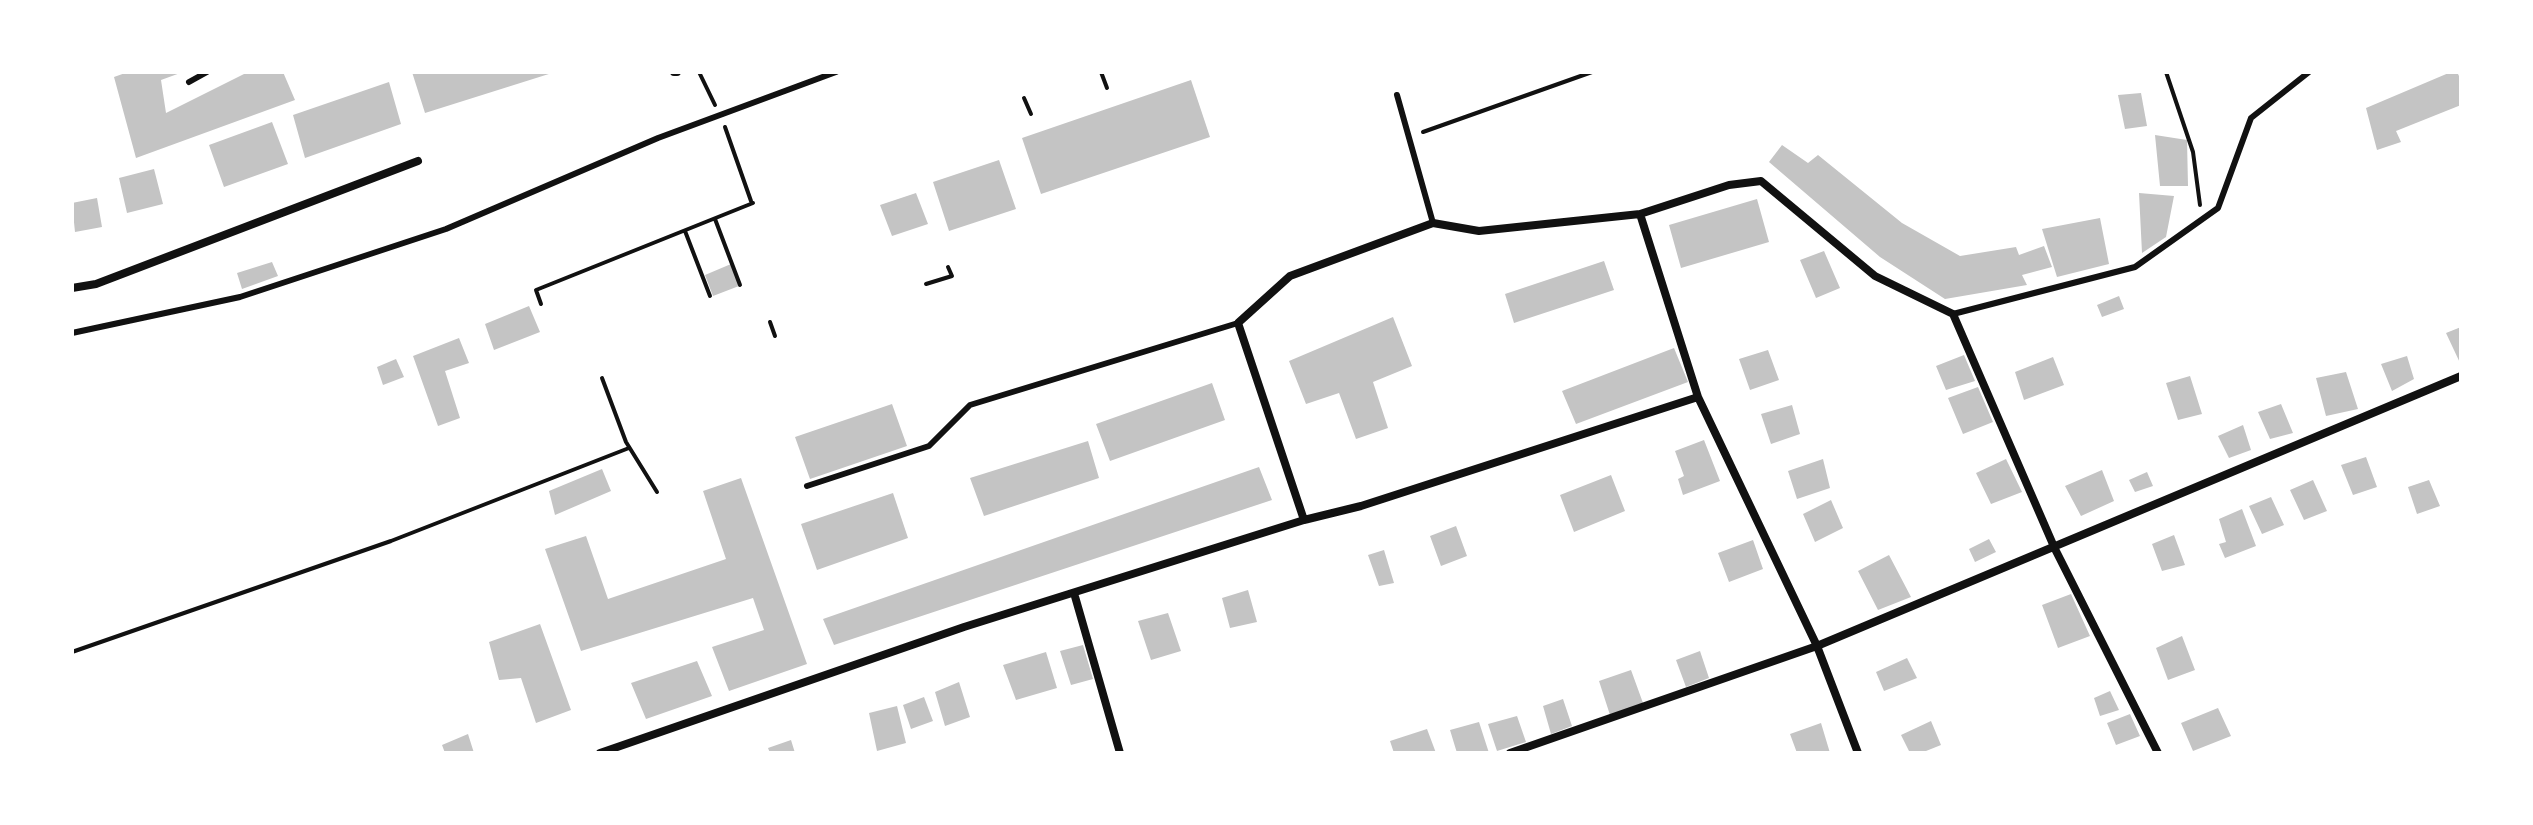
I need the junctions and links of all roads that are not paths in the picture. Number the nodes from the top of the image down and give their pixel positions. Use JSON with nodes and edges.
{"nodes":[{"id":1,"x":207,"y":72,"type":"edge"},
{"id":2,"x":836,"y":72,"type":"edge"},
{"id":3,"x":2309,"y":72,"type":"edge"},
{"id":4,"x":189,"y":82,"type":"dead end"},
{"id":5,"x":1397,"y":95,"type":"dead end"},
{"id":6,"x":418,"y":161,"type":"dead end"},
{"id":7,"x":1640,"y":214,"type":"junction"},
{"id":8,"x":1433,"y":223,"type":"junction"},
{"id":9,"x":72,"y":288,"type":"edge"},
{"id":10,"x":1953,"y":314,"type":"junction"},
{"id":11,"x":1238,"y":323,"type":"junction"},
{"id":12,"x":72,"y":333,"type":"edge"},
{"id":13,"x":2461,"y":376,"type":"edge"},
{"id":14,"x":1698,"y":397,"type":"junction"},
{"id":15,"x":807,"y":486,"type":"dead end"},
{"id":16,"x":1304,"y":520,"type":"junction"},
{"id":17,"x":2055,"y":549,"type":"junction"},
{"id":18,"x":1074,"y":593,"type":"junction"},
{"id":19,"x":1817,"y":646,"type":"junction"},
{"id":20,"x":600,"y":753,"type":"edge"},
{"id":21,"x":1120,"y":753,"type":"edge"},
{"id":22,"x":1510,"y":753,"type":"edge"},
{"id":23,"x":1858,"y":753,"type":"edge"},
{"id":24,"x":2158,"y":753,"type":"edge"}],
"edges":[{"from":1,"to":4,"type":"lane"},
{"from":2,"to":12,"type":"lane"},
{"from":3,"to":10,"type":"lane"},
{"from":5,"to":8,"type":"lane"},
{"from":6,"to":9,"type":"street"},
{"from":7,"to":8,"type":"street"},
{"from":7,"to":10,"type":"street"},
{"from":7,"to":14,"type":"street"},
{"from":8,"to":11,"type":"street"},
{"from":10,"to":17,"type":"street"},
{"from":11,"to":15,"type":"lane"},
{"from":11,"to":16,"type":"street"},
{"from":13,"to":17,"type":"street"},
{"from":14,"to":16,"type":"street"},
{"from":14,"to":19,"type":"street"},
{"from":16,"to":18,"type":"street"},
{"from":17,"to":19,"type":"street"},
{"from":17,"to":24,"type":"street"},
{"from":18,"to":20,"type":"street"},
{"from":18,"to":21,"type":"street"},
{"from":19,"to":22,"type":"street"},
{"from":19,"to":23,"type":"street"}]}
